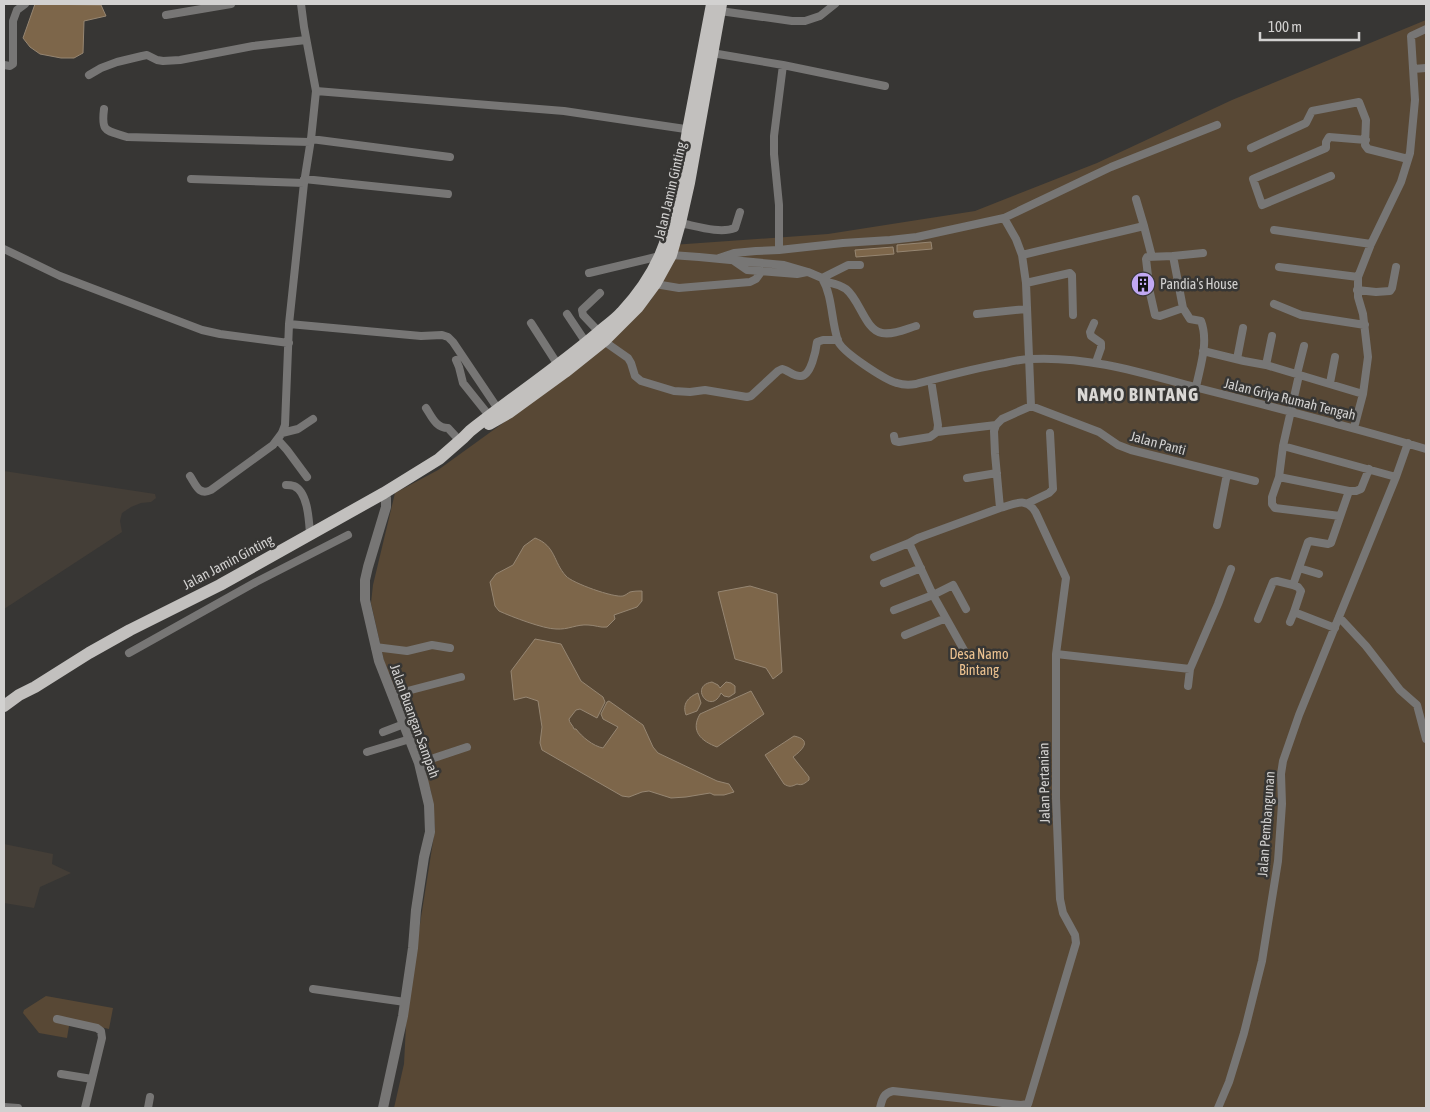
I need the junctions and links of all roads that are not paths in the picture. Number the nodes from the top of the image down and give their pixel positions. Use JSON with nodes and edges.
{"nodes":[{"id":1,"x":25,"y":4,"type":"edge"},
{"id":2,"x":231,"y":4,"type":"edge"},
{"id":3,"x":301,"y":4,"type":"edge"},
{"id":4,"x":835,"y":4,"type":"edge"},
{"id":5,"x":718,"y":6,"type":"edge"},
{"id":6,"x":166,"y":16,"type":"dead end"},
{"id":7,"x":1426,"y":29,"type":"edge"},
{"id":8,"x":306,"y":40,"type":"junction"},
{"id":9,"x":712,"y":53,"type":"junction"},
{"id":10,"x":4,"y":65,"type":"edge"},
{"id":11,"x":783,"y":65,"type":"junction"},
{"id":12,"x":1426,"y":68,"type":"edge"},
{"id":13,"x":1413,"y":69,"type":"junction"},
{"id":14,"x":89,"y":75,"type":"dead end"},
{"id":15,"x":885,"y":86,"type":"dead end"},
{"id":16,"x":316,"y":91,"type":"junction"},
{"id":17,"x":104,"y":109,"type":"dead end"},
{"id":18,"x":1216,"y":125,"type":"dead end"},
{"id":19,"x":694,"y":130,"type":"junction"},
{"id":20,"x":311,"y":140,"type":"junction"},
{"id":21,"x":1366,"y":140,"type":"junction"},
{"id":22,"x":1251,"y":148,"type":"dead end"},
{"id":23,"x":450,"y":157,"type":"dead end"},
{"id":24,"x":1408,"y":159,"type":"junction"},
{"id":25,"x":1331,"y":176,"type":"dead end"},
{"id":26,"x":191,"y":179,"type":"dead end"},
{"id":27,"x":304,"y":181,"type":"junction"},
{"id":28,"x":448,"y":194,"type":"dead end"},
{"id":29,"x":1136,"y":199,"type":"dead end"},
{"id":30,"x":740,"y":212,"type":"dead end"},
{"id":31,"x":1004,"y":218,"type":"junction"},
{"id":32,"x":680,"y":223,"type":"junction"},
{"id":33,"x":1144,"y":226,"type":"junction"},
{"id":34,"x":1274,"y":230,"type":"dead end"},
{"id":35,"x":1370,"y":244,"type":"junction"},
{"id":36,"x":4,"y":250,"type":"edge"},
{"id":37,"x":779,"y":250,"type":"junction"},
{"id":38,"x":1203,"y":253,"type":"dead end"},
{"id":39,"x":1022,"y":254,"type":"junction"},
{"id":40,"x":665,"y":256,"type":"junction"},
{"id":41,"x":1174,"y":256,"type":"junction"},
{"id":42,"x":1152,"y":257,"type":"junction"},
{"id":43,"x":717,"y":259,"type":"junction"},
{"id":44,"x":734,"y":261,"type":"junction"},
{"id":45,"x":860,"y":265,"type":"dead end"},
{"id":46,"x":1279,"y":267,"type":"dead end"},
{"id":47,"x":1396,"y":267,"type":"dead end"},
{"id":48,"x":761,"y":272,"type":"junction"},
{"id":49,"x":808,"y":272,"type":"junction"},
{"id":50,"x":589,"y":273,"type":"dead end"},
{"id":51,"x":1358,"y":277,"type":"junction"},
{"id":52,"x":823,"y":280,"type":"junction"},
{"id":53,"x":1026,"y":283,"type":"junction"},
{"id":54,"x":655,"y":284,"type":"junction"},
{"id":55,"x":1357,"y":290,"type":"junction"},
{"id":56,"x":600,"y":293,"type":"dead end"},
{"id":57,"x":1274,"y":304,"type":"dead end"},
{"id":58,"x":1183,"y":308,"type":"junction"},
{"id":59,"x":1026,"y":309,"type":"junction"},
{"id":60,"x":567,"y":314,"type":"dead end"},
{"id":61,"x":978,"y":314,"type":"dead end"},
{"id":62,"x":1073,"y":315,"type":"dead end"},
{"id":63,"x":531,"y":323,"type":"dead end"},
{"id":64,"x":289,"y":324,"type":"junction"},
{"id":65,"x":1094,"y":324,"type":"dead end"},
{"id":66,"x":1365,"y":325,"type":"junction"},
{"id":67,"x":916,"y":326,"type":"dead end"},
{"id":68,"x":1243,"y":328,"type":"dead end"},
{"id":69,"x":602,"y":336,"type":"junction"},
{"id":70,"x":1272,"y":336,"type":"dead end"},
{"id":71,"x":838,"y":340,"type":"junction"},
{"id":72,"x":289,"y":343,"type":"junction"},
{"id":73,"x":587,"y":344,"type":"junction"},
{"id":74,"x":1304,"y":346,"type":"dead end"},
{"id":75,"x":1203,"y":351,"type":"junction"},
{"id":76,"x":1335,"y":357,"type":"dead end"},
{"id":77,"x":1028,"y":359,"type":"junction"},
{"id":78,"x":1237,"y":359,"type":"junction"},
{"id":79,"x":456,"y":360,"type":"dead end"},
{"id":80,"x":1096,"y":362,"type":"junction"},
{"id":81,"x":558,"y":365,"type":"junction"},
{"id":82,"x":1266,"y":365,"type":"junction"},
{"id":83,"x":1298,"y":374,"type":"junction"},
{"id":84,"x":931,"y":380,"type":"junction"},
{"id":85,"x":1330,"y":383,"type":"junction"},
{"id":86,"x":1196,"y":387,"type":"junction"},
{"id":87,"x":1363,"y":394,"type":"junction"},
{"id":88,"x":1031,"y":406,"type":"junction"},
{"id":89,"x":426,"y":408,"type":"dead end"},
{"id":90,"x":1290,"y":412,"type":"junction"},
{"id":91,"x":494,"y":415,"type":"junction"},
{"id":92,"x":313,"y":419,"type":"dead end"},
{"id":93,"x":996,"y":425,"type":"junction"},
{"id":94,"x":1354,"y":428,"type":"junction"},
{"id":95,"x":937,"y":432,"type":"junction"},
{"id":96,"x":1050,"y":433,"type":"dead end"},
{"id":97,"x":894,"y":436,"type":"dead end"},
{"id":98,"x":280,"y":437,"type":"junction"},
{"id":99,"x":462,"y":440,"type":"junction"},
{"id":100,"x":1408,"y":443,"type":"junction"},
{"id":101,"x":1283,"y":446,"type":"junction"},
{"id":102,"x":1426,"y":448,"type":"edge"},
{"id":103,"x":1238,"y":467,"type":"dead end"},
{"id":104,"x":1369,"y":469,"type":"junction"},
{"id":105,"x":997,"y":473,"type":"junction"},
{"id":106,"x":1231,"y":475,"type":"junction"},
{"id":107,"x":190,"y":476,"type":"dead end"},
{"id":108,"x":307,"y":477,"type":"dead end"},
{"id":109,"x":1279,"y":477,"type":"junction"},
{"id":110,"x":1396,"y":477,"type":"junction"},
{"id":111,"x":967,"y":478,"type":"dead end"},
{"id":112,"x":1255,"y":481,"type":"dead end"},
{"id":113,"x":286,"y":485,"type":"dead end"},
{"id":114,"x":1349,"y":491,"type":"junction"},
{"id":115,"x":384,"y":493,"type":"junction"},
{"id":116,"x":1028,"y":503,"type":"junction"},
{"id":117,"x":1000,"y":508,"type":"junction"},
{"id":118,"x":1340,"y":516,"type":"junction"},
{"id":119,"x":1217,"y":525,"type":"dead end"},
{"id":120,"x":310,"y":534,"type":"junction"},
{"id":121,"x":348,"y":535,"type":"dead end"},
{"id":122,"x":909,"y":543,"type":"junction"},
{"id":123,"x":874,"y":557,"type":"dead end"},
{"id":124,"x":921,"y":568,"type":"junction"},
{"id":125,"x":1299,"y":568,"type":"junction"},
{"id":126,"x":248,"y":569,"type":"junction"},
{"id":127,"x":1231,"y":569,"type":"dead end"},
{"id":128,"x":1320,"y":574,"type":"dead end"},
{"id":129,"x":256,"y":582,"type":"junction"},
{"id":130,"x":884,"y":583,"type":"dead end"},
{"id":131,"x":1293,"y":585,"type":"junction"},
{"id":132,"x":933,"y":595,"type":"junction"},
{"id":133,"x":894,"y":610,"type":"dead end"},
{"id":134,"x":966,"y":610,"type":"dead end"},
{"id":135,"x":1294,"y":612,"type":"junction"},
{"id":136,"x":946,"y":618,"type":"junction"},
{"id":137,"x":1339,"y":618,"type":"junction"},
{"id":138,"x":1258,"y":619,"type":"dead end"},
{"id":139,"x":1290,"y":622,"type":"dead end"},
{"id":140,"x":1335,"y":628,"type":"junction"},
{"id":141,"x":905,"y":635,"type":"dead end"},
{"id":142,"x":375,"y":647,"type":"junction"},
{"id":143,"x":450,"y":648,"type":"dead end"},
{"id":144,"x":965,"y":652,"type":"dead end"},
{"id":145,"x":129,"y":653,"type":"dead end"},
{"id":146,"x":1056,"y":654,"type":"junction"},
{"id":147,"x":1190,"y":669,"type":"junction"},
{"id":148,"x":461,"y":677,"type":"dead end"},
{"id":149,"x":1188,"y":686,"type":"dead end"},
{"id":150,"x":392,"y":695,"type":"junction"},
{"id":151,"x":4,"y":706,"type":"edge"},
{"id":152,"x":404,"y":724,"type":"junction"},
{"id":153,"x":384,"y":732,"type":"dead end"},
{"id":154,"x":410,"y":738,"type":"junction"},
{"id":155,"x":1426,"y":739,"type":"edge"},
{"id":156,"x":467,"y":747,"type":"dead end"},
{"id":157,"x":367,"y":752,"type":"dead end"},
{"id":158,"x":419,"y":763,"type":"junction"},
{"id":159,"x":313,"y":989,"type":"dead end"},
{"id":160,"x":405,"y":1002,"type":"junction"},
{"id":161,"x":57,"y":1019,"type":"dead end"},
{"id":162,"x":61,"y":1074,"type":"dead end"},
{"id":163,"x":92,"y":1079,"type":"junction"},
{"id":164,"x":150,"y":1097,"type":"dead end"},
{"id":165,"x":4,"y":1107,"type":"edge"},
{"id":166,"x":18,"y":1108,"type":"edge"},
{"id":167,"x":85,"y":1108,"type":"edge"},
{"id":168,"x":148,"y":1108,"type":"edge"},
{"id":169,"x":384,"y":1108,"type":"edge"},
{"id":170,"x":880,"y":1108,"type":"edge"},
{"id":171,"x":1218,"y":1108,"type":"edge"}],
"edges":[{"from":1,"to":10,"type":"street"},
{"from":2,"to":6,"type":"street"},
{"from":3,"to":8,"type":"street"},
{"from":4,"to":5,"type":"street"},
{"from":5,"to":9,"type":"highway","name":"Jalan Jamin Ginting"},
{"from":5,"to":19,"type":"highway","name":"Jalan Jamin Ginting"},
{"from":7,"to":13,"type":"street"},
{"from":8,"to":14,"type":"street"},
{"from":8,"to":16,"type":"street"},
{"from":9,"to":11,"type":"street"},
{"from":9,"to":19,"type":"highway","name":"Jalan Jamin Ginting"},
{"from":11,"to":15,"type":"street"},
{"from":11,"to":37,"type":"street"},
{"from":12,"to":13,"type":"street"},
{"from":13,"to":24,"type":"street"},
{"from":16,"to":19,"type":"street"},
{"from":16,"to":20,"type":"street"},
{"from":17,"to":20,"type":"street"},
{"from":18,"to":31,"type":"street"},
{"from":19,"to":32,"type":"highway","name":"Jalan Jamin Ginting"},
{"from":19,"to":40,"type":"highway","name":"Jalan Jamin Ginting"},
{"from":20,"to":23,"type":"street"},
{"from":20,"to":27,"type":"street"},
{"from":21,"to":22,"type":"street"},
{"from":21,"to":24,"type":"street"},
{"from":21,"to":25,"type":"street"},
{"from":24,"to":35,"type":"street"},
{"from":26,"to":27,"type":"street"},
{"from":27,"to":28,"type":"street"},
{"from":27,"to":64,"type":"street"},
{"from":29,"to":33,"type":"street"},
{"from":30,"to":32,"type":"street"},
{"from":31,"to":37,"type":"street"},
{"from":31,"to":39,"type":"street"},
{"from":32,"to":40,"type":"highway","name":"Jalan Jamin Ginting"},
{"from":33,"to":39,"type":"street"},
{"from":33,"to":42,"type":"street"},
{"from":34,"to":35,"type":"street"},
{"from":35,"to":51,"type":"street"},
{"from":36,"to":72,"type":"street"},
{"from":37,"to":43,"type":"street"},
{"from":38,"to":41,"type":"street"},
{"from":39,"to":53,"type":"street"},
{"from":40,"to":43,"type":"street"},
{"from":40,"to":50,"type":"street"},
{"from":40,"to":54,"type":"highway","name":"Jalan Jamin Ginting"},
{"from":40,"to":69,"type":"highway","name":"Jalan Jamin Ginting"},
{"from":41,"to":42,"type":"street"},
{"from":41,"to":58,"type":"street"},
{"from":42,"to":58,"type":"street"},
{"from":43,"to":44,"type":"street"},
{"from":44,"to":48,"type":"street"},
{"from":44,"to":49,"type":"street"},
{"from":45,"to":52,"type":"street"},
{"from":46,"to":51,"type":"street"},
{"from":47,"to":55,"type":"street"},
{"from":48,"to":49,"type":"street"},
{"from":48,"to":54,"type":"street"},
{"from":49,"to":52,"type":"street"},
{"from":51,"to":55,"type":"street"},
{"from":52,"to":67,"type":"street"},
{"from":52,"to":71,"type":"street"},
{"from":53,"to":59,"type":"street"},
{"from":53,"to":62,"type":"street"},
{"from":54,"to":69,"type":"highway","name":"Jalan Jamin Ginting"},
{"from":55,"to":66,"type":"street"},
{"from":56,"to":69,"type":"street"},
{"from":57,"to":66,"type":"street"},
{"from":58,"to":75,"type":"street"},
{"from":59,"to":61,"type":"street"},
{"from":59,"to":77,"type":"street"},
{"from":60,"to":73,"type":"street"},
{"from":63,"to":81,"type":"street"},
{"from":64,"to":72,"type":"street"},
{"from":64,"to":91,"type":"street"},
{"from":65,"to":80,"type":"street"},
{"from":66,"to":87,"type":"street"},
{"from":68,"to":78,"type":"street"},
{"from":69,"to":71,"type":"street"},
{"from":69,"to":73,"type":"highway","name":"Jalan Jamin Ginting"},
{"from":69,"to":91,"type":"highway","name":"Jalan Jamin Ginting"},
{"from":70,"to":82,"type":"street"},
{"from":71,"to":84,"type":"street","name":"Jalan Griya Rumah Tengah"},
{"from":72,"to":98,"type":"street"},
{"from":73,"to":81,"type":"highway","name":"Jalan Jamin Ginting"},
{"from":74,"to":83,"type":"street"},
{"from":75,"to":78,"type":"street"},
{"from":75,"to":86,"type":"street"},
{"from":76,"to":85,"type":"street"},
{"from":77,"to":80,"type":"street","name":"Jalan Griya Rumah Tengah"},
{"from":77,"to":84,"type":"street","name":"Jalan Griya Rumah Tengah"},
{"from":77,"to":88,"type":"street"},
{"from":78,"to":82,"type":"street"},
{"from":79,"to":91,"type":"street"},
{"from":80,"to":86,"type":"street","name":"Jalan Griya Rumah Tengah"},
{"from":81,"to":91,"type":"highway","name":"Jalan Jamin Ginting"},
{"from":82,"to":83,"type":"street"},
{"from":83,"to":85,"type":"street"},
{"from":83,"to":90,"type":"street"},
{"from":84,"to":95,"type":"street"},
{"from":85,"to":87,"type":"street"},
{"from":86,"to":90,"type":"street","name":"Jalan Griya Rumah Tengah"},
{"from":87,"to":94,"type":"street"},
{"from":88,"to":93,"type":"street"},
{"from":88,"to":106,"type":"street","name":"Jalan Panti"},
{"from":89,"to":99,"type":"street"},
{"from":90,"to":94,"type":"street","name":"Jalan Griya Rumah Tengah"},
{"from":90,"to":101,"type":"street"},
{"from":91,"to":99,"type":"highway","name":"Jalan Jamin Ginting"},
{"from":92,"to":98,"type":"street"},
{"from":93,"to":95,"type":"street"},
{"from":93,"to":105,"type":"street"},
{"from":94,"to":100,"type":"street","name":"Jalan Griya Rumah Tengah"},
{"from":95,"to":97,"type":"street"},
{"from":96,"to":116,"type":"street"},
{"from":98,"to":107,"type":"street"},
{"from":98,"to":108,"type":"street"},
{"from":99,"to":115,"type":"highway","name":"Jalan Jamin Ginting"},
{"from":100,"to":102,"type":"street","name":"Jalan Griya Rumah Tengah"},
{"from":100,"to":110,"type":"street","name":"Jalan Pembangunan"},
{"from":101,"to":104,"type":"street"},
{"from":101,"to":109,"type":"street"},
{"from":103,"to":106,"type":"street"},
{"from":104,"to":110,"type":"street"},
{"from":104,"to":114,"type":"street"},
{"from":105,"to":111,"type":"street"},
{"from":105,"to":117,"type":"street"},
{"from":106,"to":112,"type":"street","name":"Jalan Panti"},
{"from":106,"to":119,"type":"street"},
{"from":109,"to":114,"type":"street"},
{"from":109,"to":118,"type":"street"},
{"from":110,"to":137,"type":"street","name":"Jalan Pembangunan"},
{"from":113,"to":120,"type":"street"},
{"from":114,"to":118,"type":"street"},
{"from":115,"to":120,"type":"highway","name":"Jalan Jamin Ginting"},
{"from":115,"to":142,"type":"street","name":"Jalan Buangan Sampah"},
{"from":116,"to":117,"type":"street"},
{"from":116,"to":146,"type":"street","name":"Jalan Pertanian"},
{"from":117,"to":122,"type":"street"},
{"from":118,"to":125,"type":"street"},
{"from":120,"to":126,"type":"highway","name":"Jalan Jamin Ginting"},
{"from":121,"to":129,"type":"street"},
{"from":122,"to":123,"type":"street"},
{"from":122,"to":124,"type":"street"},
{"from":124,"to":130,"type":"street"},
{"from":124,"to":132,"type":"street"},
{"from":125,"to":128,"type":"street"},
{"from":125,"to":131,"type":"street"},
{"from":126,"to":129,"type":"street"},
{"from":126,"to":151,"type":"highway","name":"Jalan Jamin Ginting"},
{"from":127,"to":147,"type":"street"},
{"from":129,"to":145,"type":"street"},
{"from":131,"to":135,"type":"street"},
{"from":131,"to":138,"type":"street"},
{"from":132,"to":133,"type":"street"},
{"from":132,"to":134,"type":"street"},
{"from":132,"to":136,"type":"street"},
{"from":135,"to":139,"type":"street"},
{"from":135,"to":140,"type":"street"},
{"from":136,"to":141,"type":"street"},
{"from":136,"to":144,"type":"street"},
{"from":137,"to":140,"type":"street","name":"Jalan Pembangunan"},
{"from":137,"to":155,"type":"street"},
{"from":140,"to":171,"type":"street","name":"Jalan Pembangunan"},
{"from":142,"to":143,"type":"street"},
{"from":142,"to":150,"type":"street","name":"Jalan Buangan Sampah"},
{"from":146,"to":147,"type":"street"},
{"from":146,"to":170,"type":"street","name":"Jalan Pertanian"},
{"from":147,"to":149,"type":"street"},
{"from":148,"to":150,"type":"street"},
{"from":150,"to":152,"type":"street","name":"Jalan Buangan Sampah"},
{"from":152,"to":153,"type":"street"},
{"from":152,"to":154,"type":"street","name":"Jalan Buangan Sampah"},
{"from":154,"to":157,"type":"street"},
{"from":154,"to":158,"type":"street","name":"Jalan Buangan Sampah"},
{"from":156,"to":158,"type":"street"},
{"from":158,"to":160,"type":"street","name":"Jalan Buangan Sampah"},
{"from":159,"to":160,"type":"street"},
{"from":160,"to":169,"type":"street","name":"Jalan Buangan Sampah"},
{"from":161,"to":163,"type":"street"},
{"from":162,"to":163,"type":"street"},
{"from":163,"to":167,"type":"street"},
{"from":164,"to":168,"type":"street"},
{"from":165,"to":166,"type":"street"}]}
